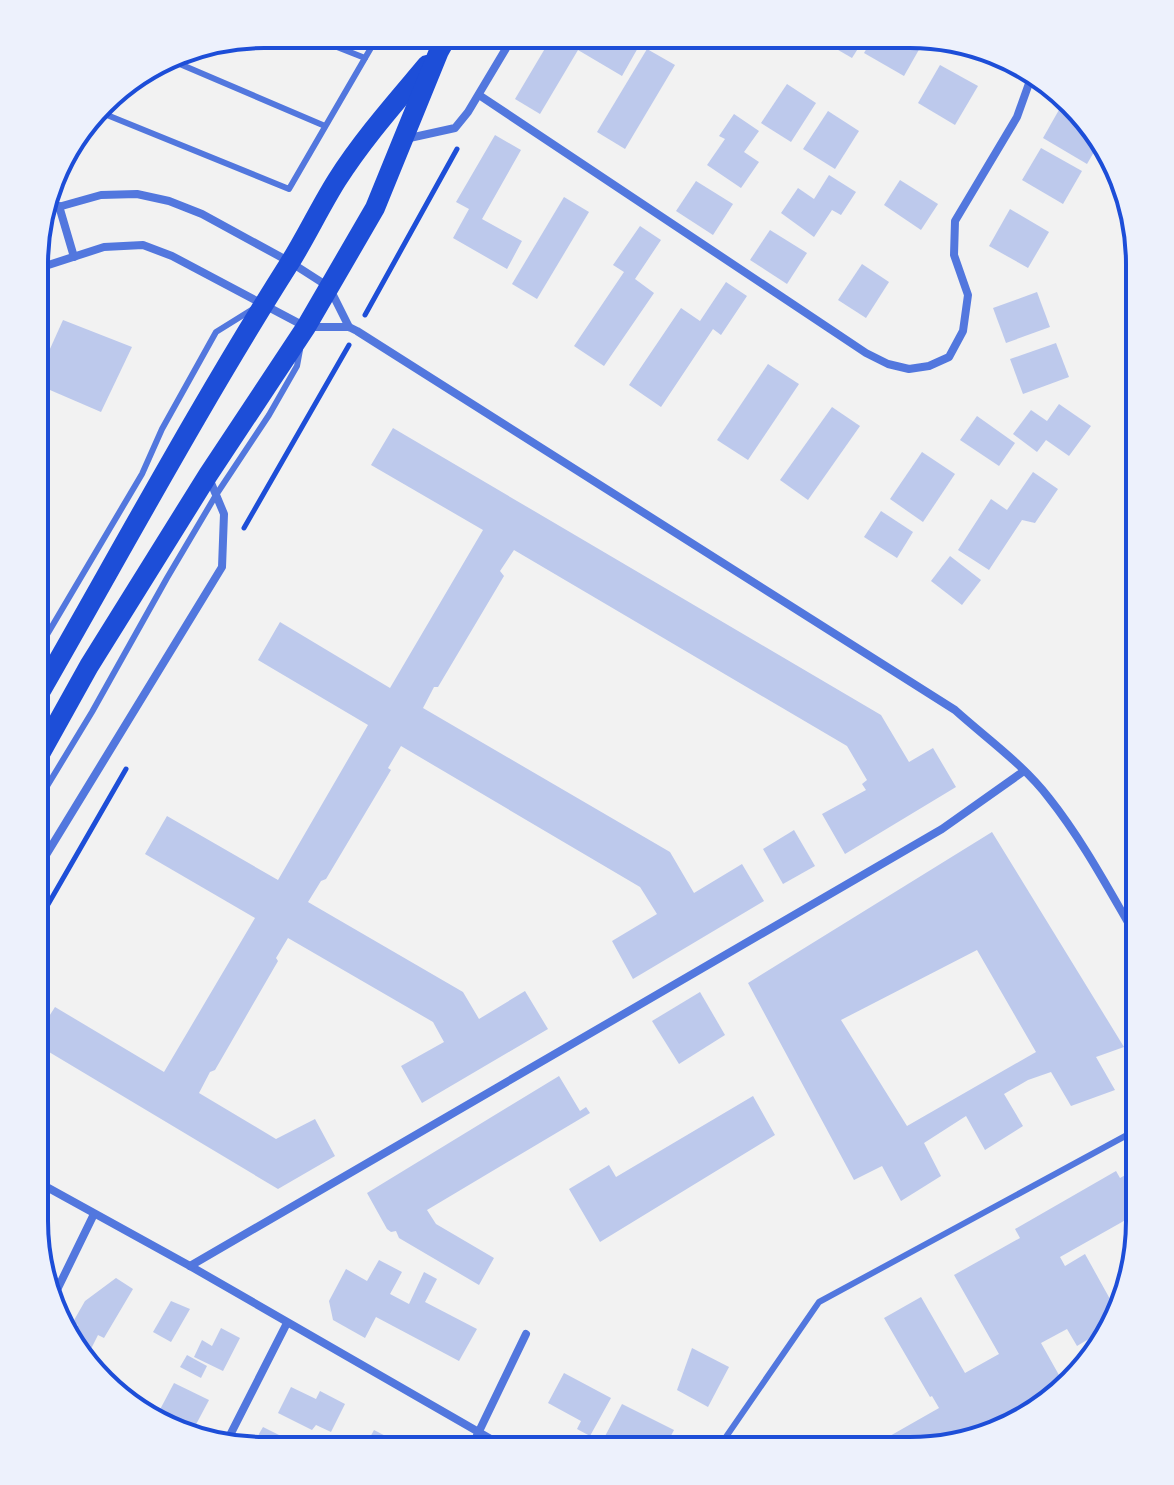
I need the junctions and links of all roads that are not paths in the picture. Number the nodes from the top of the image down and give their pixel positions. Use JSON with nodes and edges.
{"nodes":[{"id":1,"x":340,"y":48,"type":"edge"},
{"id":2,"x":371,"y":48,"type":"edge"},
{"id":3,"x":440,"y":48,"type":"edge"},
{"id":4,"x":442,"y":48,"type":"edge"},
{"id":5,"x":506,"y":48,"type":"edge"},
{"id":6,"x":365,"y":58,"type":"junction"},
{"id":7,"x":181,"y":65,"type":"edge"},
{"id":8,"x":1029,"y":83,"type":"edge"},
{"id":9,"x":479,"y":95,"type":"junction"},
{"id":10,"x":108,"y":115,"type":"edge"},
{"id":11,"x":325,"y":126,"type":"junction"},
{"id":12,"x":404,"y":139,"type":"junction"},
{"id":13,"x":59,"y":206,"type":"junction"},
{"id":14,"x":55,"y":207,"type":"edge"},
{"id":15,"x":74,"y":257,"type":"junction"},
{"id":16,"x":290,"y":262,"type":"junction"},
{"id":17,"x":48,"y":266,"type":"edge"},
{"id":18,"x":329,"y":287,"type":"junction"},
{"id":19,"x":263,"y":303,"type":"junction"},
{"id":20,"x":306,"y":327,"type":"junction"},
{"id":21,"x":353,"y":329,"type":"junction"},
{"id":22,"x":208,"y":475,"type":"junction"},
{"id":23,"x":216,"y":495,"type":"junction"},
{"id":24,"x":48,"y":633,"type":"edge"},
{"id":25,"x":48,"y":678,"type":"edge"},
{"id":26,"x":48,"y":740,"type":"edge"},
{"id":27,"x":1024,"y":771,"type":"junction"},
{"id":28,"x":48,"y":785,"type":"edge"},
{"id":29,"x":48,"y":852,"type":"edge"},
{"id":30,"x":1126,"y":919,"type":"edge"},
{"id":31,"x":1126,"y":1136,"type":"edge"},
{"id":32,"x":48,"y":1188,"type":"edge"},
{"id":33,"x":94,"y":1214,"type":"junction"},
{"id":34,"x":190,"y":1266,"type":"junction"},
{"id":35,"x":58,"y":1287,"type":"edge"},
{"id":36,"x":287,"y":1323,"type":"junction"},
{"id":37,"x":526,"y":1334,"type":"dead end"},
{"id":38,"x":479,"y":1433,"type":"junction"},
{"id":39,"x":230,"y":1434,"type":"edge"},
{"id":40,"x":477,"y":1437,"type":"edge"},
{"id":41,"x":486,"y":1437,"type":"edge"},
{"id":42,"x":726,"y":1437,"type":"edge"}],
"edges":[{"from":1,"to":6,"type":"lane"},
{"from":2,"to":6,"type":"lane"},
{"from":3,"to":16,"type":"main road"},
{"from":4,"to":12,"type":"main road"},
{"from":5,"to":9,"type":"street"},
{"from":6,"to":11,"type":"lane"},
{"from":7,"to":11,"type":"lane"},
{"from":8,"to":9,"type":"street"},
{"from":9,"to":12,"type":"street"},
{"from":10,"to":11,"type":"lane"},
{"from":12,"to":18,"type":"main road"},
{"from":13,"to":14,"type":"street"},
{"from":13,"to":15,"type":"street"},
{"from":13,"to":16,"type":"street"},
{"from":15,"to":17,"type":"street"},
{"from":15,"to":19,"type":"street"},
{"from":16,"to":18,"type":"street"},
{"from":16,"to":19,"type":"main road"},
{"from":18,"to":20,"type":"main road"},
{"from":18,"to":21,"type":"street"},
{"from":19,"to":20,"type":"street"},
{"from":19,"to":24,"type":"lane"},
{"from":19,"to":25,"type":"main road"},
{"from":20,"to":21,"type":"street"},
{"from":20,"to":22,"type":"main road"},
{"from":20,"to":23,"type":"lane"},
{"from":21,"to":27,"type":"street"},
{"from":22,"to":23,"type":"street"},
{"from":22,"to":26,"type":"main road"},
{"from":23,"to":28,"type":"lane"},
{"from":23,"to":29,"type":"street"},
{"from":27,"to":30,"type":"street"},
{"from":27,"to":34,"type":"street"},
{"from":31,"to":42,"type":"lane"},
{"from":32,"to":33,"type":"street"},
{"from":33,"to":34,"type":"street"},
{"from":33,"to":35,"type":"street"},
{"from":34,"to":36,"type":"street"},
{"from":36,"to":38,"type":"street"},
{"from":36,"to":39,"type":"street"},
{"from":37,"to":38,"type":"street"},
{"from":38,"to":40,"type":"street"},
{"from":38,"to":41,"type":"street"}]}
